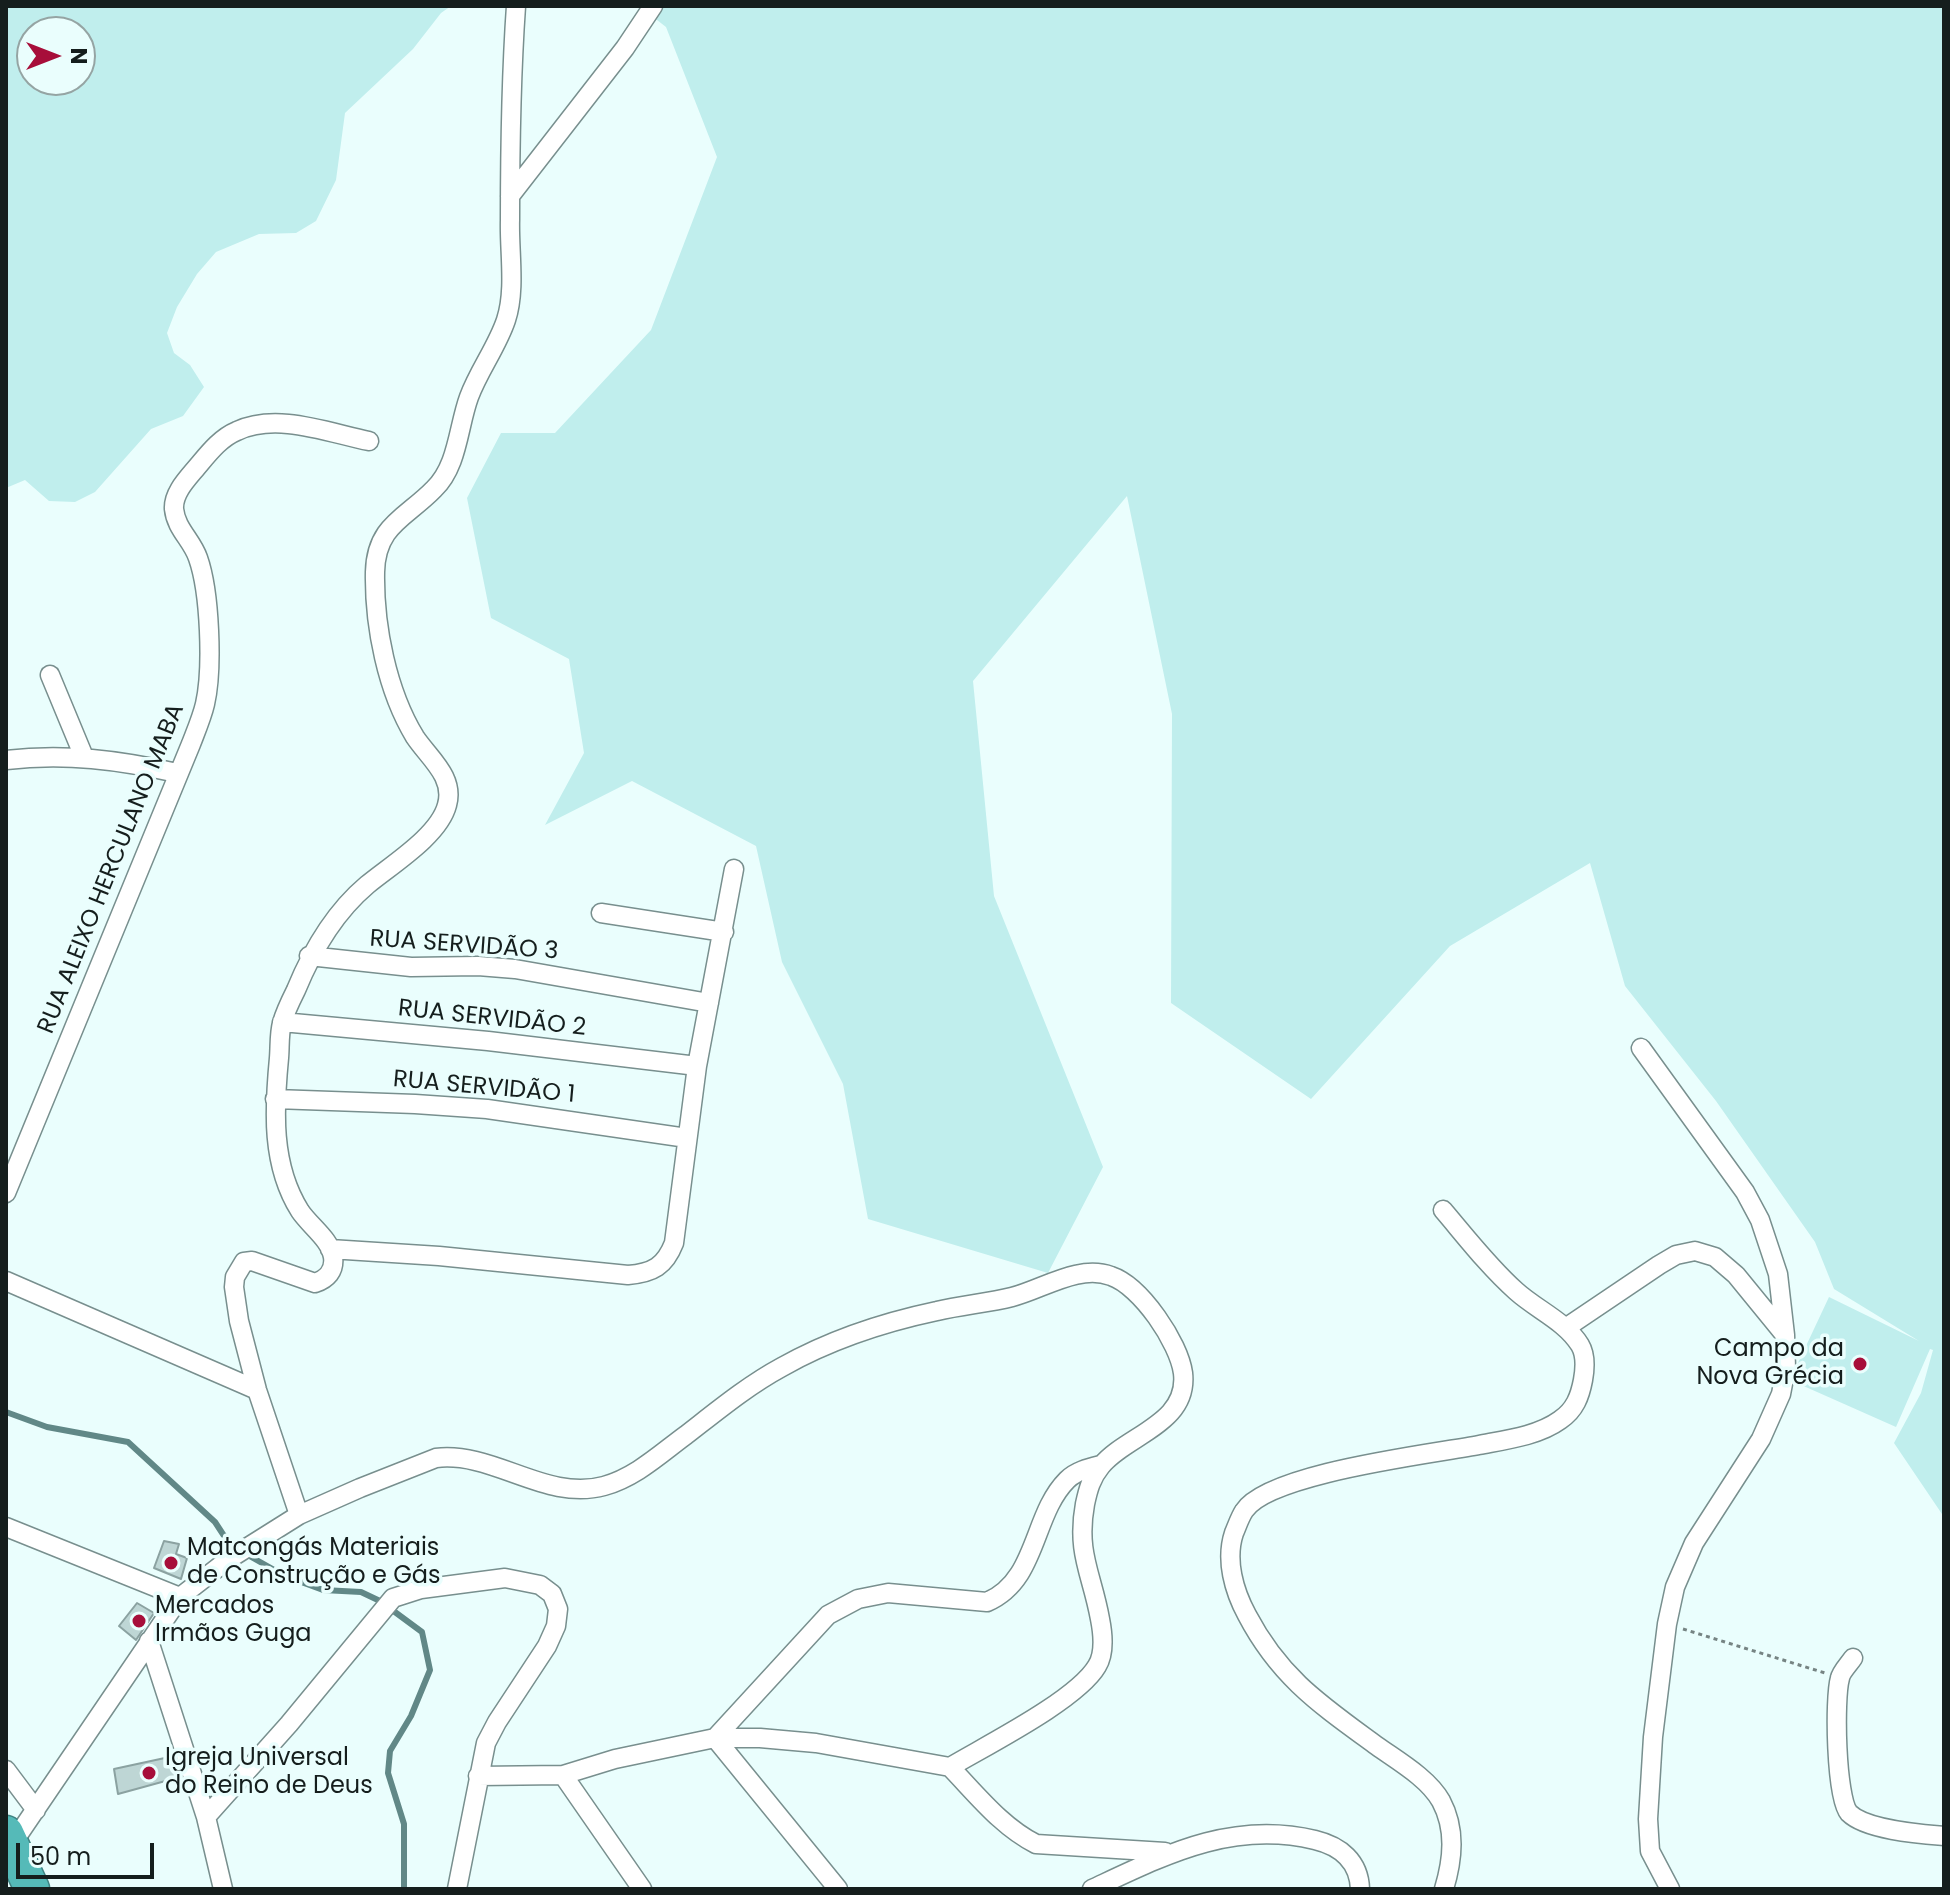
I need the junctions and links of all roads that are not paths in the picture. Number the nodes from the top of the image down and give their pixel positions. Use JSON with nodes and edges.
{"nodes":[{"id":1,"x":516,"y":6,"type":"edge"},
{"id":2,"x":653,"y":6,"type":"edge"},
{"id":3,"x":510,"y":196,"type":"junction"},
{"id":4,"x":369,"y":441,"type":"dead end"},
{"id":5,"x":50,"y":675,"type":"dead end"},
{"id":6,"x":84,"y":757,"type":"junction"},
{"id":7,"x":6,"y":760,"type":"edge"},
{"id":8,"x":177,"y":773,"type":"junction"},
{"id":9,"x":734,"y":869,"type":"dead end"},
{"id":10,"x":601,"y":913,"type":"dead end"},
{"id":11,"x":724,"y":932,"type":"junction"},
{"id":12,"x":309,"y":956,"type":"junction"},
{"id":13,"x":709,"y":1003,"type":"junction"},
{"id":14,"x":282,"y":1022,"type":"junction"},
{"id":15,"x":1641,"y":1048,"type":"dead end"},
{"id":16,"x":697,"y":1066,"type":"junction"},
{"id":17,"x":275,"y":1099,"type":"junction"},
{"id":18,"x":687,"y":1138,"type":"junction"},
{"id":19,"x":6,"y":1193,"type":"edge"},
{"id":20,"x":1443,"y":1210,"type":"dead end"},
{"id":21,"x":330,"y":1249,"type":"junction"},
{"id":22,"x":6,"y":1281,"type":"edge"},
{"id":23,"x":1567,"y":1327,"type":"junction"},
{"id":24,"x":1785,"y":1335,"type":"junction"},
{"id":25,"x":257,"y":1390,"type":"junction"},
{"id":26,"x":1101,"y":1465,"type":"junction"},
{"id":27,"x":299,"y":1515,"type":"junction"},
{"id":28,"x":6,"y":1527,"type":"edge"},
{"id":29,"x":180,"y":1597,"type":"junction"},
{"id":30,"x":149,"y":1641,"type":"junction"},
{"id":31,"x":1853,"y":1658,"type":"dead end"},
{"id":32,"x":715,"y":1738,"type":"junction"},
{"id":33,"x":950,"y":1767,"type":"junction"},
{"id":34,"x":6,"y":1770,"type":"edge"},
{"id":35,"x":563,"y":1775,"type":"junction"},
{"id":36,"x":478,"y":1776,"type":"junction"},
{"id":37,"x":36,"y":1810,"type":"junction"},
{"id":38,"x":206,"y":1817,"type":"junction"},
{"id":39,"x":1944,"y":1836,"type":"edge"},
{"id":40,"x":9,"y":1839,"type":"edge"},
{"id":41,"x":1169,"y":1853,"type":"junction"},
{"id":42,"x":32,"y":1889,"type":"edge"},
{"id":43,"x":223,"y":1889,"type":"edge"},
{"id":44,"x":455,"y":1889,"type":"edge"},
{"id":45,"x":642,"y":1889,"type":"edge"},
{"id":46,"x":838,"y":1889,"type":"edge"},
{"id":47,"x":1092,"y":1889,"type":"edge"},
{"id":48,"x":1360,"y":1889,"type":"edge"},
{"id":49,"x":1444,"y":1889,"type":"edge"},
{"id":50,"x":1670,"y":1889,"type":"edge"}],
"edges":[{"from":1,"to":3,"type":"street"},
{"from":2,"to":3,"type":"street"},
{"from":3,"to":12,"type":"street"},
{"from":4,"to":8,"type":"street","name":"RUA ALEIXO HERCULANO MABA"},
{"from":5,"to":6,"type":"street"},
{"from":6,"to":7,"type":"street"},
{"from":6,"to":8,"type":"street"},
{"from":8,"to":19,"type":"street","name":"RUA ALEIXO HERCULANO MABA"},
{"from":9,"to":11,"type":"street"},
{"from":10,"to":11,"type":"street"},
{"from":11,"to":13,"type":"street"},
{"from":12,"to":13,"type":"street","name":"RUA SERVIDÃO 3"},
{"from":12,"to":14,"type":"street"},
{"from":13,"to":16,"type":"street"},
{"from":14,"to":16,"type":"street","name":"RUA SERVIDÃO 2"},
{"from":14,"to":17,"type":"street"},
{"from":15,"to":24,"type":"street"},
{"from":16,"to":18,"type":"street"},
{"from":17,"to":18,"type":"street","name":"RUA SERVIDÃO 1"},
{"from":17,"to":21,"type":"street"},
{"from":18,"to":21,"type":"street"},
{"from":20,"to":23,"type":"street"},
{"from":21,"to":25,"type":"street"},
{"from":22,"to":25,"type":"street"},
{"from":23,"to":24,"type":"street"},
{"from":23,"to":49,"type":"street"},
{"from":24,"to":50,"type":"street"},
{"from":25,"to":27,"type":"street"},
{"from":26,"to":27,"type":"street"},
{"from":26,"to":32,"type":"street"},
{"from":26,"to":33,"type":"street"},
{"from":27,"to":29,"type":"street"},
{"from":28,"to":29,"type":"street"},
{"from":29,"to":30,"type":"street"},
{"from":30,"to":37,"type":"street"},
{"from":30,"to":38,"type":"street"},
{"from":31,"to":39,"type":"street"},
{"from":32,"to":33,"type":"street"},
{"from":32,"to":35,"type":"street"},
{"from":32,"to":46,"type":"street"},
{"from":33,"to":41,"type":"street"},
{"from":34,"to":37,"type":"street"},
{"from":35,"to":36,"type":"street"},
{"from":35,"to":45,"type":"street"},
{"from":36,"to":38,"type":"street"},
{"from":36,"to":44,"type":"street"},
{"from":37,"to":40,"type":"street"},
{"from":38,"to":43,"type":"street"},
{"from":40,"to":42,"type":"highway"},
{"from":41,"to":47,"type":"street"},
{"from":41,"to":48,"type":"street"}]}
